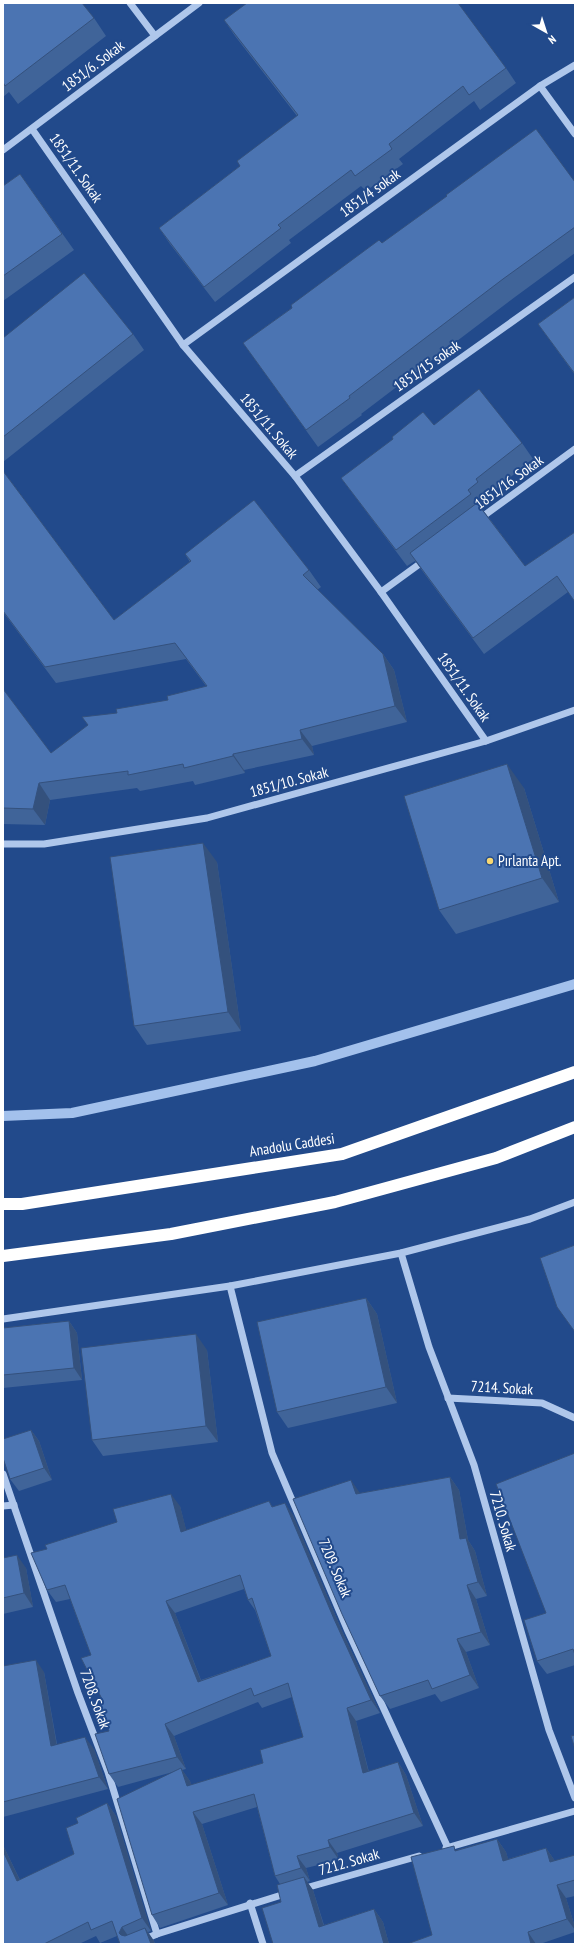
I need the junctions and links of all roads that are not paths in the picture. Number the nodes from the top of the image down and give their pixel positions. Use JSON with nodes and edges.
{"nodes":[{"id":1,"x":130,"y":3,"type":"edge"},
{"id":2,"x":199,"y":3,"type":"edge"},
{"id":3,"x":155,"y":36,"type":"junction"},
{"id":4,"x":575,"y":65,"type":"edge"},
{"id":5,"x":540,"y":86,"type":"junction"},
{"id":6,"x":32,"y":129,"type":"junction"},
{"id":7,"x":575,"y":134,"type":"edge"},
{"id":8,"x":3,"y":150,"type":"edge"},
{"id":9,"x":575,"y":277,"type":"edge"},
{"id":10,"x":183,"y":345,"type":"junction"},
{"id":11,"x":575,"y":450,"type":"edge"},
{"id":12,"x":295,"y":476,"type":"junction"},
{"id":13,"x":469,"y":527,"type":"edge"},
{"id":14,"x":431,"y":555,"type":"edge"},
{"id":15,"x":382,"y":592,"type":"junction"},
{"id":16,"x":575,"y":710,"type":"edge"},
{"id":17,"x":486,"y":741,"type":"junction"},
{"id":18,"x":3,"y":844,"type":"edge"},
{"id":19,"x":575,"y":1072,"type":"edge"},
{"id":20,"x":575,"y":1127,"type":"edge"},
{"id":21,"x":575,"y":1202,"type":"edge"},
{"id":22,"x":3,"y":1204,"type":"edge"},
{"id":23,"x":401,"y":1253,"type":"junction"},
{"id":24,"x":3,"y":1256,"type":"edge"},
{"id":25,"x":230,"y":1286,"type":"junction"},
{"id":26,"x":3,"y":1319,"type":"edge"},
{"id":27,"x":448,"y":1398,"type":"junction"},
{"id":28,"x":575,"y":1418,"type":"edge"},
{"id":29,"x":3,"y":1474,"type":"edge"},
{"id":30,"x":14,"y":1505,"type":"junction"},
{"id":31,"x":3,"y":1506,"type":"edge"},
{"id":32,"x":575,"y":1798,"type":"edge"},
{"id":33,"x":575,"y":1811,"type":"edge"},
{"id":34,"x":448,"y":1848,"type":"junction"},
{"id":35,"x":440,"y":1850,"type":"edge"},
{"id":36,"x":425,"y":1854,"type":"edge"},
{"id":37,"x":250,"y":1904,"type":"junction"},
{"id":38,"x":157,"y":1934,"type":"junction"},
{"id":39,"x":132,"y":1944,"type":"edge"},
{"id":40,"x":263,"y":1944,"type":"edge"}],
"edges":[{"from":1,"to":3,"type":"street"},
{"from":2,"to":3,"type":"street","name":"1851/6. Sokak"},
{"from":3,"to":6,"type":"street","name":"1851/6. Sokak"},
{"from":4,"to":5,"type":"street","name":"1851/4 sokak"},
{"from":5,"to":7,"type":"street"},
{"from":5,"to":10,"type":"street","name":"1851/4 sokak"},
{"from":6,"to":8,"type":"street","name":"1851/6. Sokak"},
{"from":6,"to":10,"type":"street","name":"1851/11. Sokak"},
{"from":9,"to":12,"type":"street","name":"1851/15 sokak"},
{"from":10,"to":12,"type":"street","name":"1851/11. Sokak"},
{"from":11,"to":13,"type":"street","name":"1851/16. Sokak"},
{"from":12,"to":15,"type":"street","name":"1851/11. Sokak"},
{"from":14,"to":15,"type":"street"},
{"from":15,"to":17,"type":"street","name":"1851/11. Sokak"},
{"from":16,"to":17,"type":"street","name":"1851/10. Sokak"},
{"from":17,"to":18,"type":"street","name":"1851/10. Sokak"},
{"from":19,"to":22,"type":"highway","name":"Anadolu Caddesi"},
{"from":20,"to":24,"type":"highway"},
{"from":21,"to":23,"type":"street"},
{"from":23,"to":25,"type":"street"},
{"from":23,"to":27,"type":"street","name":"7210. Sokak"},
{"from":25,"to":26,"type":"street"},
{"from":25,"to":34,"type":"street","name":"7209. Sokak"},
{"from":27,"to":28,"type":"street","name":"7214. Sokak"},
{"from":27,"to":32,"type":"street","name":"7210. Sokak"},
{"from":29,"to":30,"type":"street","name":"7208. Sokak"},
{"from":30,"to":31,"type":"street"},
{"from":30,"to":38,"type":"street","name":"7208. Sokak"},
{"from":33,"to":34,"type":"street"},
{"from":34,"to":35,"type":"street"},
{"from":36,"to":37,"type":"street","name":"7212. Sokak"},
{"from":37,"to":38,"type":"street","name":"7212. Sokak"},
{"from":37,"to":40,"type":"street"},
{"from":38,"to":39,"type":"street","name":"7212. Sokak"}]}
